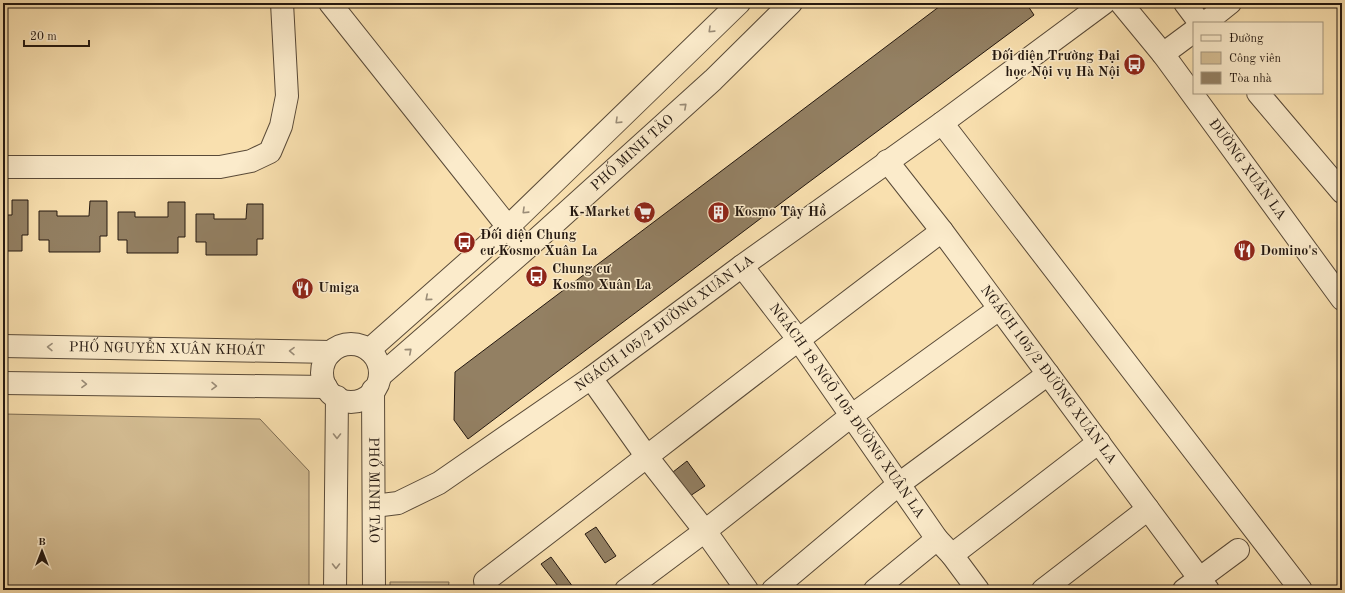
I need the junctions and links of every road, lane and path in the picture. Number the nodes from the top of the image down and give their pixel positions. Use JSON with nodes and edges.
{"nodes":[{"id":1,"x":282,"y":3,"type":"edge"},
{"id":2,"x":330,"y":3,"type":"edge"},
{"id":3,"x":739,"y":3,"type":"edge"},
{"id":4,"x":791,"y":3,"type":"edge"},
{"id":5,"x":1104,"y":3,"type":"edge"},
{"id":6,"x":1122,"y":3,"type":"edge"},
{"id":7,"x":1185,"y":3,"type":"edge"},
{"id":8,"x":1230,"y":3,"type":"edge"},
{"id":9,"x":1199,"y":22,"type":"edge"},
{"id":10,"x":1206,"y":22,"type":"edge"},
{"id":11,"x":1193,"y":32,"type":"edge"},
{"id":12,"x":1162,"y":54,"type":"junction"},
{"id":13,"x":1259,"y":94,"type":"edge"},
{"id":14,"x":942,"y":123,"type":"junction"},
{"id":15,"x":887,"y":161,"type":"junction"},
{"id":16,"x":3,"y":167,"type":"edge"},
{"id":17,"x":1342,"y":192,"type":"edge"},
{"id":18,"x":508,"y":228,"type":"junction"},
{"id":19,"x":942,"y":231,"type":"junction"},
{"id":20,"x":527,"y":248,"type":"junction"},
{"id":21,"x":742,"y":266,"type":"junction"},
{"id":22,"x":1342,"y":299,"type":"edge"},
{"id":23,"x":1000,"y":309,"type":"junction"},
{"id":24,"x":798,"y":339,"type":"junction"},
{"id":25,"x":3,"y":346,"type":"edge"},
{"id":26,"x":369,"y":350,"type":"junction"},
{"id":27,"x":331,"y":352,"type":"junction"},
{"id":28,"x":1048,"y":374,"type":"junction"},
{"id":29,"x":591,"y":378,"type":"junction"},
{"id":30,"x":3,"y":383,"type":"edge"},
{"id":31,"x":376,"y":383,"type":"junction"},
{"id":32,"x":332,"y":392,"type":"junction"},
{"id":33,"x":851,"y":416,"type":"junction"},
{"id":34,"x":1099,"y":442,"type":"junction"},
{"id":35,"x":647,"y":457,"type":"junction"},
{"id":36,"x":899,"y":484,"type":"junction"},
{"id":37,"x":374,"y":506,"type":"junction"},
{"id":38,"x":1148,"y":509,"type":"junction"},
{"id":39,"x":705,"y":531,"type":"junction"},
{"id":40,"x":937,"y":539,"type":"junction"},
{"id":41,"x":1238,"y":550,"type":"dead end"},
{"id":42,"x":952,"y":555,"type":"junction"},
{"id":43,"x":485,"y":581,"type":"dead end"},
{"id":44,"x":1197,"y":586,"type":"edge"},
{"id":45,"x":336,"y":590,"type":"edge"},
{"id":46,"x":374,"y":590,"type":"edge"},
{"id":47,"x":626,"y":590,"type":"edge"},
{"id":48,"x":747,"y":590,"type":"edge"},
{"id":49,"x":773,"y":590,"type":"edge"},
{"id":50,"x":875,"y":590,"type":"edge"},
{"id":51,"x":978,"y":590,"type":"edge"},
{"id":52,"x":1043,"y":590,"type":"edge"},
{"id":53,"x":1301,"y":590,"type":"edge"}],
"edges":[{"from":1,"to":16,"type":"street"},
{"from":2,"to":18,"type":"street"},
{"from":3,"to":18,"type":"street","one_way":true},
{"from":20,"to":4,"type":"street","name":"PHỐ MINH TẢO","one_way":true},
{"from":5,"to":14,"type":"street","name":"NGÁCH 105/2 ĐƯỜNG XUÂN LA"},
{"from":6,"to":12,"type":"street","name":"ĐƯỜNG XUÂN LA"},
{"from":7,"to":9,"type":"street"},
{"from":8,"to":10,"type":"street"},
{"from":11,"to":12,"type":"street"},
{"from":12,"to":22,"type":"street","name":"ĐƯỜNG XUÂN LA"},
{"from":13,"to":17,"type":"street"},
{"from":14,"to":15,"type":"street","name":"NGÁCH 105/2 ĐƯỜNG XUÂN LA"},
{"from":14,"to":53,"type":"street"},
{"from":15,"to":19,"type":"street","name":"NGÁCH 105/2 ĐƯỜNG XUÂN LA"},
{"from":15,"to":21,"type":"street","name":"NGÁCH 105/2 ĐƯỜNG XUÂN LA"},
{"from":18,"to":20,"type":"street"},
{"from":18,"to":26,"type":"street","one_way":true},
{"from":19,"to":23,"type":"street","name":"NGÁCH 105/2 ĐƯỜNG XUÂN LA"},
{"from":19,"to":24,"type":"street"},
{"from":31,"to":20,"type":"street","name":"PHỐ MINH TẢO","one_way":true},
{"from":21,"to":24,"type":"street","name":"NGÁCH 18 NGÕ 105 ĐƯỜNG XUÂN LA"},
{"from":21,"to":29,"type":"street","name":"NGÁCH 105/2 ĐƯỜNG XUÂN LA"},
{"from":23,"to":28,"type":"street","name":"NGÁCH 105/2 ĐƯỜNG XUÂN LA"},
{"from":23,"to":33,"type":"street"},
{"from":24,"to":33,"type":"street","name":"NGÁCH 18 NGÕ 105 ĐƯỜNG XUÂN LA"},
{"from":24,"to":35,"type":"street"},
{"from":27,"to":25,"type":"street","name":"PHỐ NGUYỄN XUÂN KHOÁT","one_way":true},
{"from":26,"to":27,"type":"street"},
{"from":26,"to":31,"type":"street"},
{"from":27,"to":32,"type":"street"},
{"from":28,"to":34,"type":"street","name":"NGÁCH 105/2 ĐƯỜNG XUÂN LA"},
{"from":28,"to":36,"type":"street"},
{"from":29,"to":35,"type":"street"},
{"from":29,"to":37,"type":"street","name":"NGÁCH 105/2 ĐƯỜNG XUÂN LA"},
{"from":30,"to":32,"type":"street","one_way":true},
{"from":31,"to":32,"type":"street"},
{"from":31,"to":37,"type":"street","name":"PHỐ MINH TẢO"},
{"from":32,"to":45,"type":"street","one_way":true},
{"from":33,"to":36,"type":"street","name":"NGÁCH 18 NGÕ 105 ĐƯỜNG XUÂN LA"},
{"from":33,"to":39,"type":"street"},
{"from":34,"to":38,"type":"street","name":"NGÁCH 105/2 ĐƯỜNG XUÂN LA"},
{"from":34,"to":42,"type":"street"},
{"from":35,"to":39,"type":"street"},
{"from":35,"to":43,"type":"street"},
{"from":36,"to":40,"type":"street","name":"NGÁCH 18 NGÕ 105 ĐƯỜNG XUÂN LA"},
{"from":36,"to":49,"type":"street"},
{"from":37,"to":46,"type":"street","name":"PHỐ MINH TẢO"},
{"from":38,"to":44,"type":"street","name":"NGÁCH 105/2 ĐƯỜNG XUÂN LA"},
{"from":38,"to":52,"type":"street"},
{"from":39,"to":47,"type":"street"},
{"from":39,"to":48,"type":"street"},
{"from":40,"to":42,"type":"street","name":"NGÁCH 18 NGÕ 105 ĐƯỜNG XUÂN LA"},
{"from":40,"to":50,"type":"street"},
{"from":41,"to":44,"type":"street"},
{"from":42,"to":51,"type":"street","name":"NGÁCH 18 NGÕ 105 ĐƯỜNG XUÂN LA"}]}
